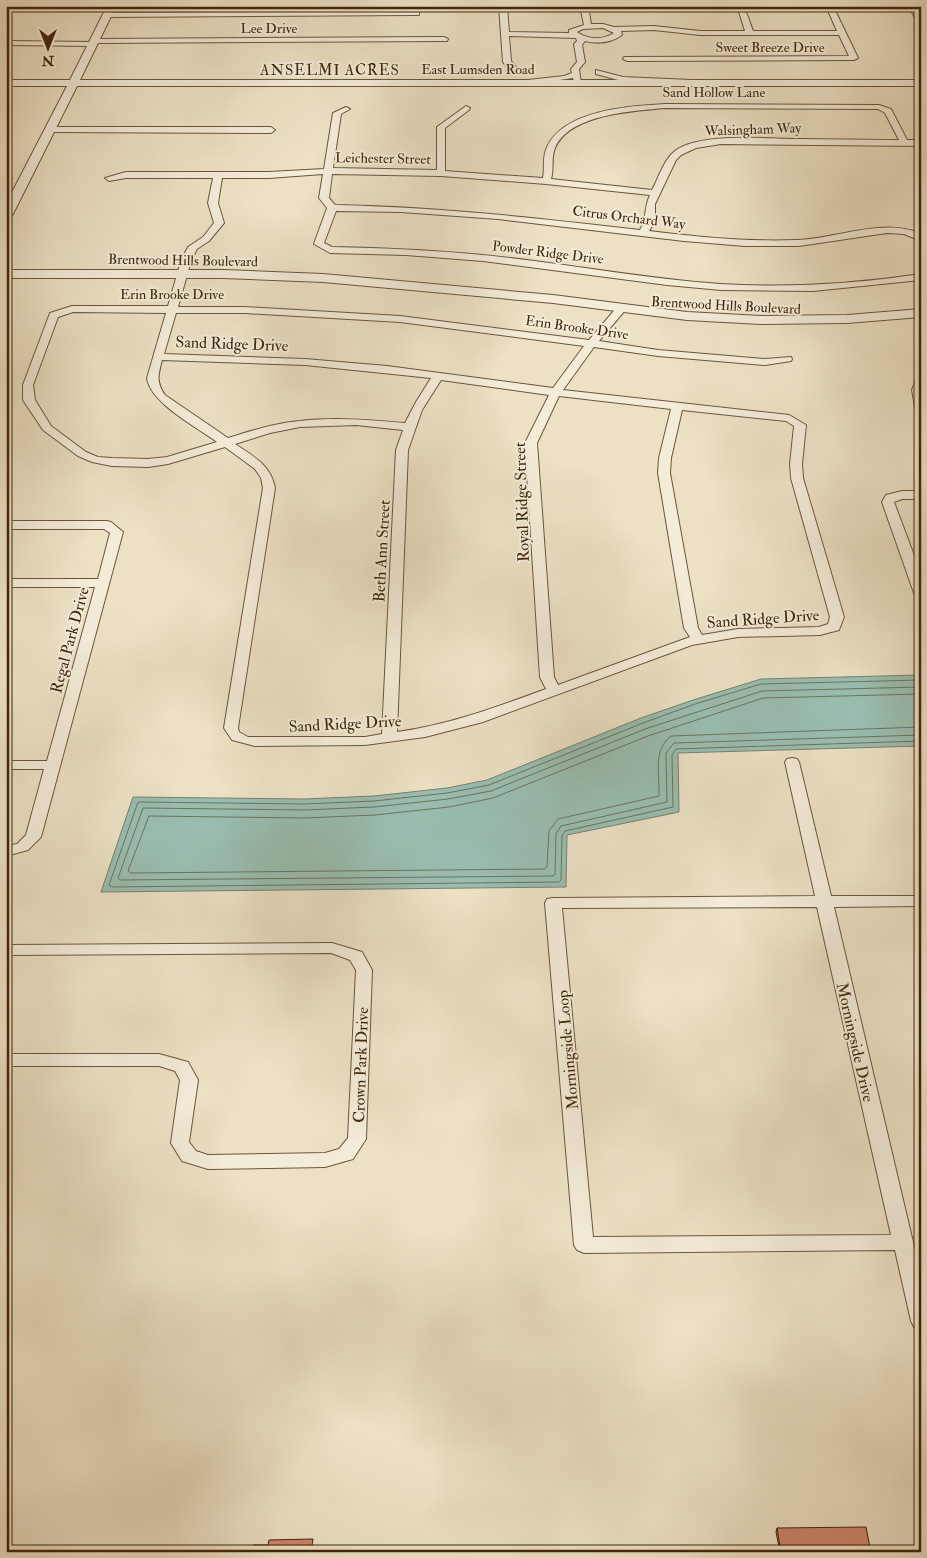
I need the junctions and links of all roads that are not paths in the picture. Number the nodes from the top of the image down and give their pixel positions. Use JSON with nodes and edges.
{"nodes":[{"id":1,"x":502,"y":6,"type":"edge"},
{"id":2,"x":584,"y":6,"type":"edge"},
{"id":3,"x":733,"y":6,"type":"edge"},
{"id":4,"x":829,"y":6,"type":"edge"},
{"id":5,"x":912,"y":6,"type":"edge"},
{"id":6,"x":6,"y":9,"type":"edge"},
{"id":7,"x":110,"y":10,"type":"edge"},
{"id":8,"x":416,"y":13,"type":"dead end"},
{"id":9,"x":921,"y":20,"type":"edge"},
{"id":10,"x":588,"y":26,"type":"junction"},
{"id":11,"x":614,"y":29,"type":"junction"},
{"id":12,"x":750,"y":33,"type":"junction"},
{"id":13,"x":504,"y":34,"type":"junction"},
{"id":14,"x":842,"y":34,"type":"junction"},
{"id":15,"x":577,"y":36,"type":"junction"},
{"id":16,"x":444,"y":39,"type":"dead end"},
{"id":17,"x":94,"y":42,"type":"junction"},
{"id":18,"x":6,"y":44,"type":"edge"},
{"id":19,"x":627,"y":59,"type":"dead end"},
{"id":20,"x":512,"y":67,"type":"dead end"},
{"id":21,"x":577,"y":78,"type":"junction"},
{"id":22,"x":6,"y":83,"type":"edge"},
{"id":23,"x":921,"y":83,"type":"edge"},
{"id":24,"x":72,"y":84,"type":"junction"},
{"id":25,"x":466,"y":108,"type":"dead end"},
{"id":26,"x":346,"y":109,"type":"dead end"},
{"id":27,"x":49,"y":130,"type":"junction"},
{"id":28,"x":271,"y":130,"type":"dead end"},
{"id":29,"x":904,"y":142,"type":"junction"},
{"id":30,"x":921,"y":143,"type":"edge"},
{"id":31,"x":327,"y":171,"type":"junction"},
{"id":32,"x":441,"y":173,"type":"junction"},
{"id":33,"x":218,"y":175,"type":"junction"},
{"id":34,"x":110,"y":178,"type":"dead end"},
{"id":35,"x":546,"y":181,"type":"junction"},
{"id":36,"x":655,"y":193,"type":"junction"},
{"id":37,"x":332,"y":208,"type":"junction"},
{"id":38,"x":6,"y":216,"type":"edge"},
{"id":39,"x":643,"y":233,"type":"junction"},
{"id":40,"x":921,"y":238,"type":"edge"},
{"id":41,"x":6,"y":274,"type":"edge"},
{"id":42,"x":182,"y":276,"type":"junction"},
{"id":43,"x":921,"y":277,"type":"edge"},
{"id":44,"x":6,"y":278,"type":"edge"},
{"id":45,"x":172,"y":310,"type":"junction"},
{"id":46,"x":620,"y":311,"type":"junction"},
{"id":47,"x":921,"y":313,"type":"edge"},
{"id":48,"x":921,"y":318,"type":"edge"},
{"id":49,"x":591,"y":344,"type":"junction"},
{"id":50,"x":158,"y":357,"type":"junction"},
{"id":51,"x":787,"y":359,"type":"dead end"},
{"id":52,"x":439,"y":375,"type":"junction"},
{"id":53,"x":921,"y":380,"type":"edge"},
{"id":54,"x":556,"y":392,"type":"junction"},
{"id":55,"x":921,"y":406,"type":"edge"},
{"id":56,"x":677,"y":407,"type":"junction"},
{"id":57,"x":408,"y":427,"type":"junction"},
{"id":58,"x":227,"y":443,"type":"junction"},
{"id":59,"x":921,"y":495,"type":"edge"},
{"id":60,"x":6,"y":525,"type":"edge"},
{"id":61,"x":6,"y":583,"type":"edge"},
{"id":62,"x":103,"y":583,"type":"junction"},
{"id":63,"x":921,"y":593,"type":"edge"},
{"id":64,"x":697,"y":638,"type":"junction"},
{"id":65,"x":554,"y":691,"type":"junction"},
{"id":66,"x":389,"y":739,"type":"junction"},
{"id":67,"x":792,"y":762,"type":"dead end"},
{"id":68,"x":6,"y":765,"type":"edge"},
{"id":69,"x":53,"y":765,"type":"junction"},
{"id":70,"x":6,"y":851,"type":"edge"},
{"id":71,"x":921,"y":900,"type":"edge"},
{"id":72,"x":824,"y":901,"type":"junction"},
{"id":73,"x":6,"y":950,"type":"edge"},
{"id":74,"x":6,"y":1060,"type":"edge"},
{"id":75,"x":903,"y":1242,"type":"junction"},
{"id":76,"x":915,"y":1266,"type":"edge"},
{"id":77,"x":921,"y":1321,"type":"edge"}],
"edges":[{"from":1,"to":13,"type":"street"},
{"from":2,"to":10,"type":"street"},
{"from":3,"to":12,"type":"street"},
{"from":4,"to":14,"type":"street","name":"Sweet Breeze Drive"},
{"from":5,"to":9,"type":"street"},
{"from":6,"to":7,"type":"street"},
{"from":7,"to":8,"type":"street"},
{"from":7,"to":17,"type":"street"},
{"from":10,"to":11,"type":"street"},
{"from":10,"to":15,"type":"street"},
{"from":11,"to":12,"type":"street"},
{"from":11,"to":15,"type":"street"},
{"from":12,"to":14,"type":"street"},
{"from":13,"to":15,"type":"street"},
{"from":13,"to":20,"type":"street"},
{"from":14,"to":19,"type":"street","name":"Sweet Breeze Drive"},
{"from":15,"to":21,"type":"street"},
{"from":16,"to":17,"type":"street","name":"Lee Drive"},
{"from":17,"to":18,"type":"street","name":"Lee Drive"},
{"from":17,"to":24,"type":"street"},
{"from":21,"to":23,"type":"street","name":"East Lumsden Road"},
{"from":21,"to":24,"type":"street","name":"East Lumsden Road"},
{"from":22,"to":24,"type":"street","name":"East Lumsden Road"},
{"from":24,"to":27,"type":"street"},
{"from":25,"to":32,"type":"street"},
{"from":26,"to":31,"type":"street"},
{"from":27,"to":28,"type":"street"},
{"from":27,"to":38,"type":"street"},
{"from":29,"to":30,"type":"street","name":"Walsingham Way"},
{"from":29,"to":35,"type":"street","name":"Sand Hollow Lane"},
{"from":29,"to":36,"type":"street","name":"Walsingham Way"},
{"from":31,"to":32,"type":"street","name":"Leichester Street"},
{"from":31,"to":33,"type":"street","name":"Leichester Street"},
{"from":31,"to":37,"type":"street"},
{"from":32,"to":35,"type":"street","name":"Leichester Street"},
{"from":33,"to":34,"type":"street","name":"Leichester Street"},
{"from":33,"to":42,"type":"street","name":"Sand Ridge Drive"},
{"from":35,"to":36,"type":"street","name":"Leichester Street"},
{"from":36,"to":39,"type":"street","name":"Walsingham Way"},
{"from":37,"to":39,"type":"street","name":"Citrus Orchard Way"},
{"from":37,"to":43,"type":"street","name":"Powder Ridge Drive"},
{"from":39,"to":40,"type":"street","name":"Citrus Orchard Way"},
{"from":41,"to":42,"type":"street","name":"Brentwood Hills Boulevard"},
{"from":42,"to":44,"type":"street","name":"Brentwood Hills Boulevard"},
{"from":42,"to":45,"type":"street","name":"Sand Ridge Drive"},
{"from":42,"to":46,"type":"street","name":"Brentwood Hills Boulevard"},
{"from":45,"to":49,"type":"street","name":"Erin Brooke Drive"},
{"from":45,"to":50,"type":"street","name":"Sand Ridge Drive"},
{"from":45,"to":58,"type":"street","name":"Erin Brooke Drive"},
{"from":46,"to":47,"type":"street","name":"Brentwood Hills Boulevard"},
{"from":46,"to":48,"type":"street","name":"Brentwood Hills Boulevard"},
{"from":46,"to":49,"type":"street","name":"Royal Ridge Street"},
{"from":49,"to":51,"type":"street","name":"Erin Brooke Drive"},
{"from":49,"to":54,"type":"street","name":"Royal Ridge Street"},
{"from":50,"to":52,"type":"street","name":"Sand Ridge Drive"},
{"from":50,"to":58,"type":"street","name":"Sand Ridge Drive"},
{"from":52,"to":54,"type":"street","name":"Sand Ridge Drive"},
{"from":52,"to":57,"type":"street","name":"Beth Ann Street"},
{"from":53,"to":55,"type":"street"},
{"from":54,"to":56,"type":"street","name":"Sand Ridge Drive"},
{"from":54,"to":65,"type":"street","name":"Royal Ridge Street"},
{"from":56,"to":64,"type":"street"},
{"from":56,"to":64,"type":"street","name":"Sand Ridge Drive"},
{"from":57,"to":58,"type":"street","name":"Erin Brooke Drive"},
{"from":57,"to":66,"type":"street","name":"Beth Ann Street"},
{"from":58,"to":66,"type":"street","name":"Sand Ridge Drive"},
{"from":59,"to":63,"type":"street"},
{"from":60,"to":62,"type":"street","name":"Regal Park Drive"},
{"from":61,"to":62,"type":"street"},
{"from":62,"to":69,"type":"street","name":"Regal Park Drive"},
{"from":64,"to":65,"type":"street","name":"Sand Ridge Drive"},
{"from":65,"to":66,"type":"street","name":"Sand Ridge Drive"},
{"from":67,"to":72,"type":"street","name":"Morningside Drive"},
{"from":68,"to":69,"type":"street"},
{"from":69,"to":70,"type":"street","name":"Regal Park Drive"},
{"from":71,"to":72,"type":"street","name":"Morningside Loop"},
{"from":72,"to":75,"type":"street","name":"Morningside Drive"},
{"from":72,"to":75,"type":"street","name":"Morningside Loop"},
{"from":73,"to":74,"type":"street","name":"Crown Park Drive"},
{"from":75,"to":76,"type":"street","name":"Morningside Drive"},
{"from":76,"to":77,"type":"street","name":"Morningside Drive"}]}
